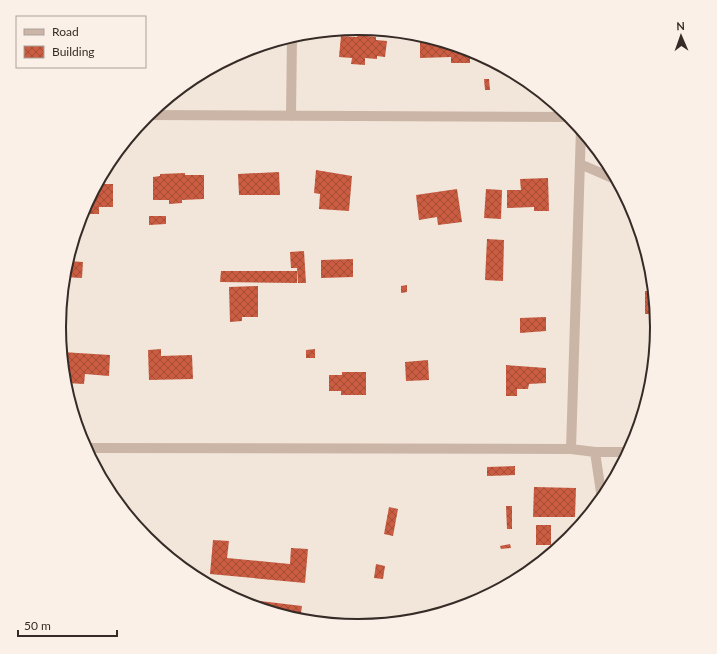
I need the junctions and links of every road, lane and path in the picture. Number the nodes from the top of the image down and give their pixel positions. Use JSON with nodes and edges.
{"nodes":[{"id":1,"x":292,"y":43,"type":"edge"},
{"id":2,"x":158,"y":115,"type":"edge"},
{"id":3,"x":291,"y":116,"type":"junction"},
{"id":4,"x":561,"y":117,"type":"edge"},
{"id":5,"x":581,"y":137,"type":"edge"},
{"id":6,"x":580,"y":164,"type":"junction"},
{"id":7,"x":608,"y":176,"type":"edge"},
{"id":8,"x":93,"y":448,"type":"edge"},
{"id":9,"x":571,"y":449,"type":"junction"},
{"id":10,"x":595,"y":452,"type":"junction"},
{"id":11,"x":622,"y":452,"type":"edge"},
{"id":12,"x":601,"y":490,"type":"edge"}],
"edges":[{"from":1,"to":3,"type":"street"},
{"from":2,"to":3,"type":"street"},
{"from":3,"to":4,"type":"street"},
{"from":5,"to":6,"type":"street"},
{"from":6,"to":7,"type":"street"},
{"from":6,"to":9,"type":"street"},
{"from":8,"to":9,"type":"street"},
{"from":9,"to":10,"type":"street"},
{"from":10,"to":11,"type":"street"},
{"from":10,"to":12,"type":"street"}]}
